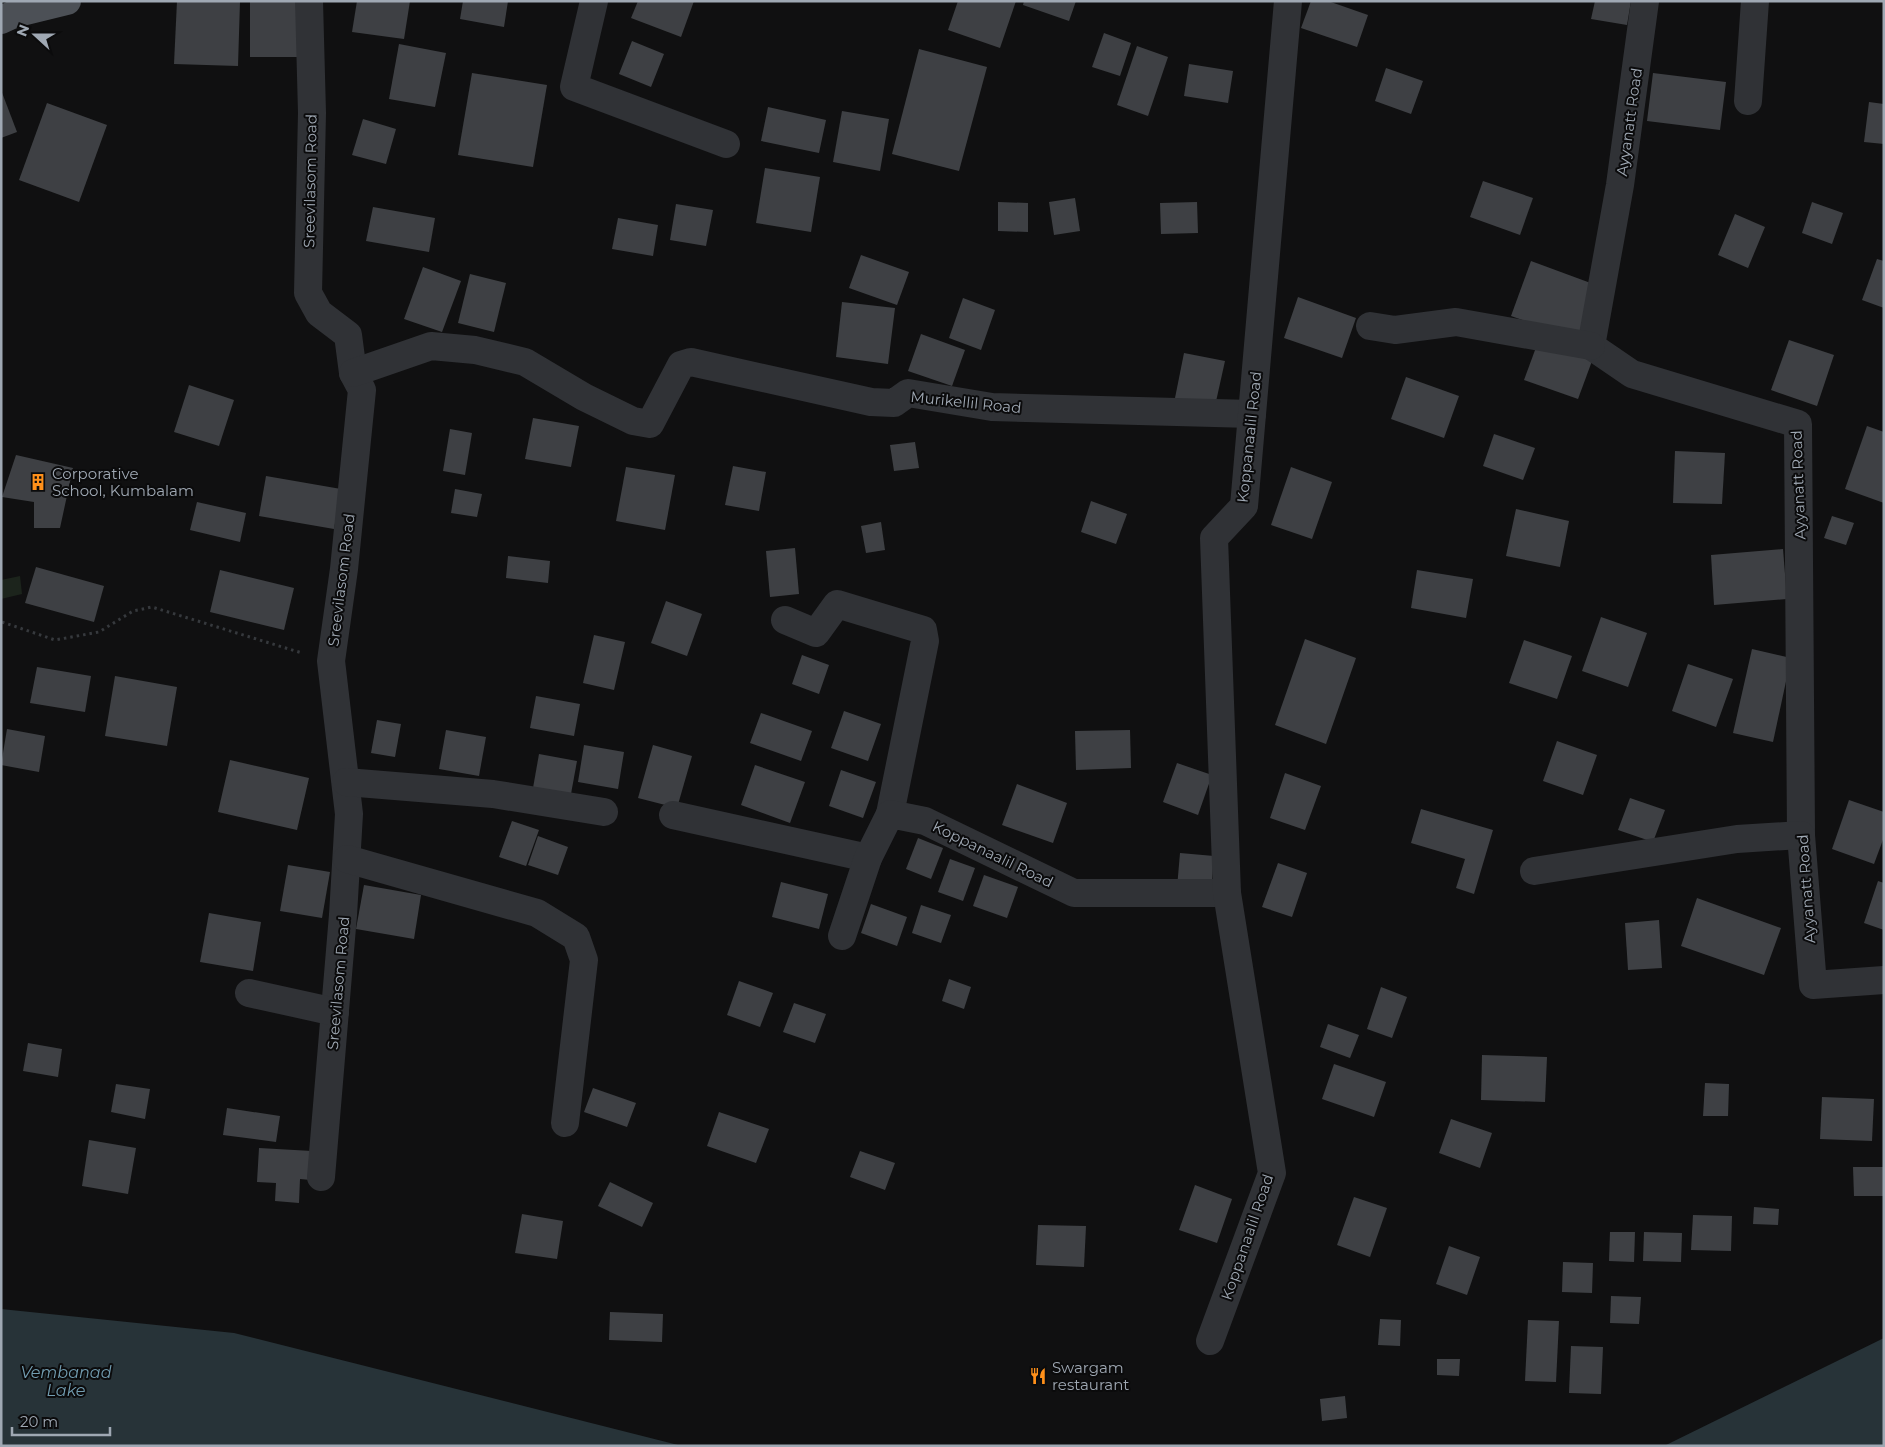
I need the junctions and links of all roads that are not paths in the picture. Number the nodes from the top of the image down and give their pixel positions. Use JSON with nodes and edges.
{"nodes":[{"id":1,"x":67,"y":1,"type":"edge"},
{"id":2,"x":309,"y":1,"type":"edge"},
{"id":3,"x":594,"y":1,"type":"edge"},
{"id":4,"x":1288,"y":1,"type":"edge"},
{"id":5,"x":1645,"y":1,"type":"edge"},
{"id":6,"x":1755,"y":1,"type":"edge"},
{"id":7,"x":1,"y":20,"type":"edge"},
{"id":8,"x":1748,"y":101,"type":"dead end"},
{"id":9,"x":726,"y":144,"type":"dead end"},
{"id":10,"x":1370,"y":326,"type":"dead end"},
{"id":11,"x":1591,"y":346,"type":"junction"},
{"id":12,"x":354,"y":373,"type":"junction"},
{"id":13,"x":1252,"y":414,"type":"junction"},
{"id":14,"x":785,"y":620,"type":"dead end"},
{"id":15,"x":346,"y":782,"type":"junction"},
{"id":16,"x":604,"y":812,"type":"dead end"},
{"id":17,"x":890,"y":814,"type":"junction"},
{"id":18,"x":672,"y":815,"type":"dead end"},
{"id":19,"x":1801,"y":835,"type":"junction"},
{"id":20,"x":868,"y":858,"type":"junction"},
{"id":21,"x":347,"y":859,"type":"junction"},
{"id":22,"x":1534,"y":871,"type":"dead end"},
{"id":23,"x":1227,"y":893,"type":"junction"},
{"id":24,"x":842,"y":936,"type":"dead end"},
{"id":25,"x":1884,"y":980,"type":"edge"},
{"id":26,"x":249,"y":993,"type":"dead end"},
{"id":27,"x":335,"y":1012,"type":"junction"},
{"id":28,"x":565,"y":1123,"type":"dead end"},
{"id":29,"x":321,"y":1177,"type":"dead end"},
{"id":30,"x":1210,"y":1341,"type":"dead end"}],
"edges":[{"from":1,"to":7,"type":"main road"},
{"from":2,"to":12,"type":"street","name":"Sreevilasom Road"},
{"from":3,"to":9,"type":"street"},
{"from":4,"to":13,"type":"street","name":"Koppanaalil Road"},
{"from":5,"to":11,"type":"street","name":"Ayyanatt Road"},
{"from":6,"to":8,"type":"street"},
{"from":10,"to":11,"type":"street"},
{"from":11,"to":19,"type":"street","name":"Ayyanatt Road"},
{"from":12,"to":13,"type":"street","name":"Murikellil Road"},
{"from":12,"to":15,"type":"street","name":"Sreevilasom Road"},
{"from":13,"to":23,"type":"street","name":"Koppanaalil Road"},
{"from":14,"to":17,"type":"street"},
{"from":15,"to":16,"type":"street"},
{"from":15,"to":21,"type":"street","name":"Sreevilasom Road"},
{"from":17,"to":20,"type":"street"},
{"from":17,"to":23,"type":"street","name":"Koppanaalil Road"},
{"from":18,"to":20,"type":"street"},
{"from":19,"to":22,"type":"street"},
{"from":19,"to":25,"type":"street","name":"Ayyanatt Road"},
{"from":20,"to":24,"type":"street"},
{"from":21,"to":27,"type":"street","name":"Sreevilasom Road"},
{"from":21,"to":28,"type":"street"},
{"from":23,"to":30,"type":"street","name":"Koppanaalil Road"},
{"from":26,"to":27,"type":"street"},
{"from":27,"to":29,"type":"street","name":"Sreevilasom Road"}]}
